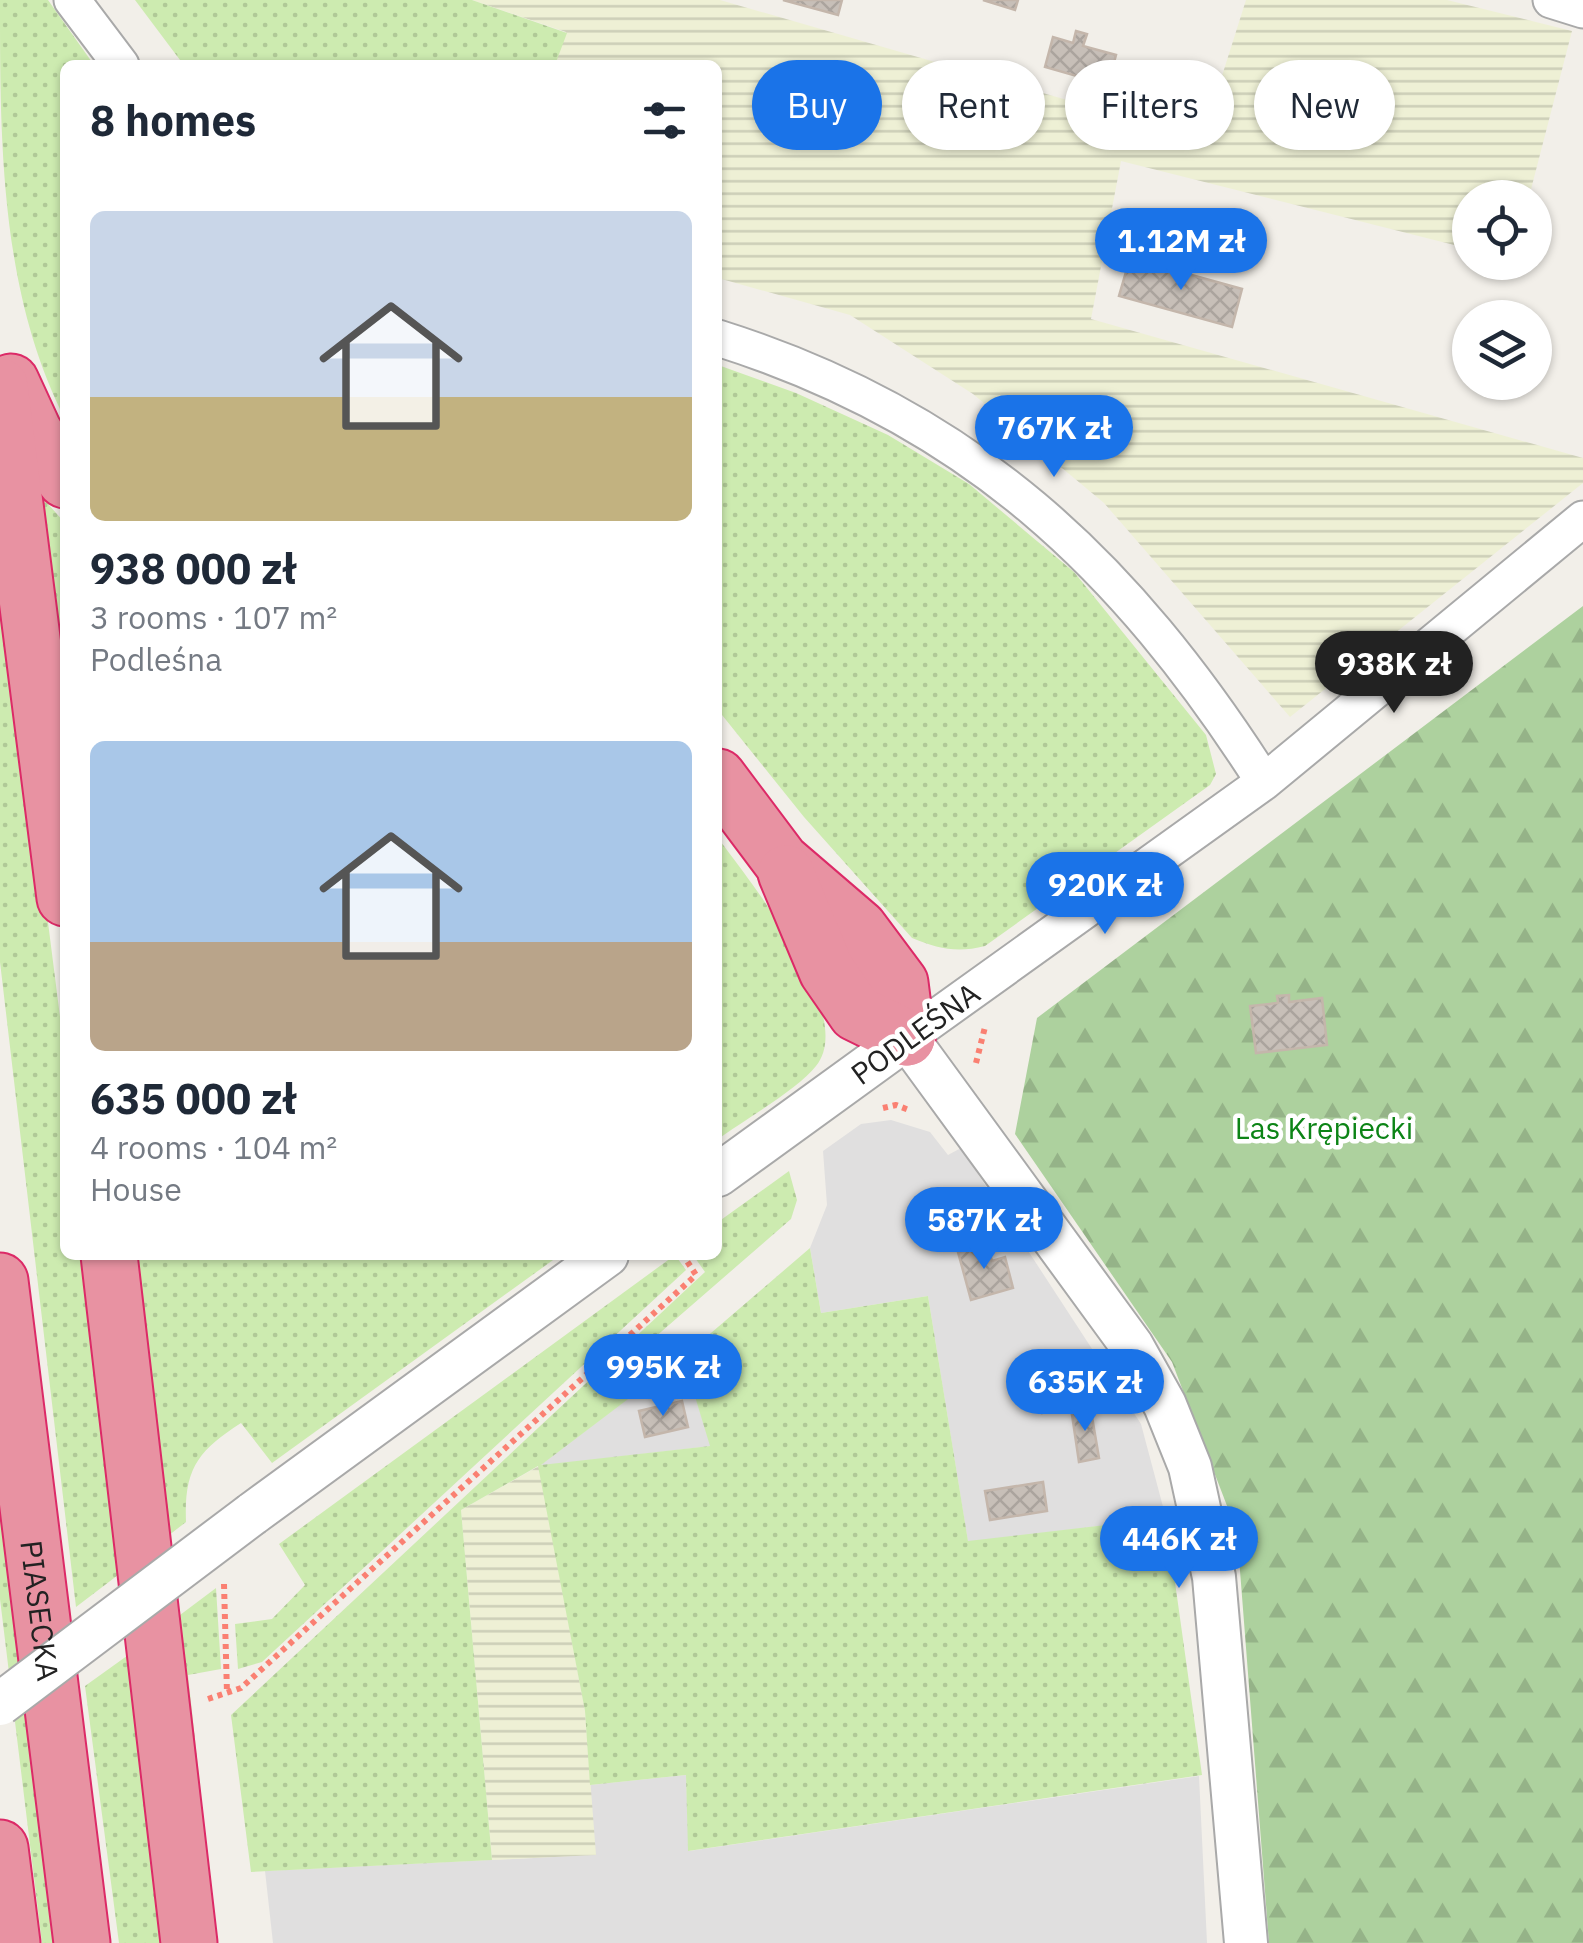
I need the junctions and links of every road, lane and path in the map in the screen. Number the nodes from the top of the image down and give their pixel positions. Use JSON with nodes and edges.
{"nodes":[{"id":1,"x":72,"y":0,"type":"edge"},
{"id":2,"x":1551,"y":0,"type":"edge"},
{"id":3,"x":1583,"y":10,"type":"edge"},
{"id":4,"x":117,"y":60,"type":"edge"},
{"id":5,"x":722,"y":340,"type":"edge"},
{"id":6,"x":0,"y":354,"type":"edge"},
{"id":7,"x":0,"y":386,"type":"edge"},
{"id":8,"x":60,"y":472,"type":"edge"},
{"id":9,"x":1583,"y":519,"type":"edge"},
{"id":10,"x":722,"y":782,"type":"edge"},
{"id":11,"x":1264,"y":782,"type":"junction"},
{"id":12,"x":60,"y":859,"type":"edge"},
{"id":13,"x":907,"y":1038,"type":"junction"},
{"id":14,"x":877,"y":1109,"type":"dead end"},
{"id":15,"x":913,"y":1111,"type":"dead end"},
{"id":16,"x":722,"y":1172,"type":"edge"},
{"id":17,"x":110,"y":1260,"type":"edge"},
{"id":18,"x":600,"y":1260,"type":"edge"},
{"id":19,"x":686,"y":1260,"type":"edge"},
{"id":20,"x":0,"y":1281,"type":"edge"},
{"id":21,"x":224,"y":1574,"type":"dead end"},
{"id":22,"x":0,"y":1704,"type":"edge"},
{"id":23,"x":0,"y":1848,"type":"edge"},
{"id":24,"x":12,"y":1943,"type":"edge"},
{"id":25,"x":82,"y":1943,"type":"edge"},
{"id":26,"x":189,"y":1943,"type":"edge"},
{"id":27,"x":1246,"y":1943,"type":"edge"}],
"edges":[{"from":1,"to":4,"type":"street"},
{"from":2,"to":3,"type":"street"},
{"from":5,"to":11,"type":"street"},
{"from":6,"to":8,"type":"highway"},
{"from":7,"to":12,"type":"highway"},
{"from":9,"to":11,"type":"street","name":"PODLEŚNA"},
{"from":10,"to":13,"type":"highway"},
{"from":11,"to":13,"type":"street","name":"PODLEŚNA"},
{"from":13,"to":16,"type":"street","name":"PODLEŚNA"},
{"from":13,"to":27,"type":"street"},
{"from":14,"to":15,"type":"path"},
{"from":17,"to":26,"type":"highway"},
{"from":18,"to":22,"type":"street","bridge":true},
{"from":19,"to":21,"type":"path"},
{"from":20,"to":25,"type":"highway","name":"PIASECKA"},
{"from":23,"to":24,"type":"highway"}]}
